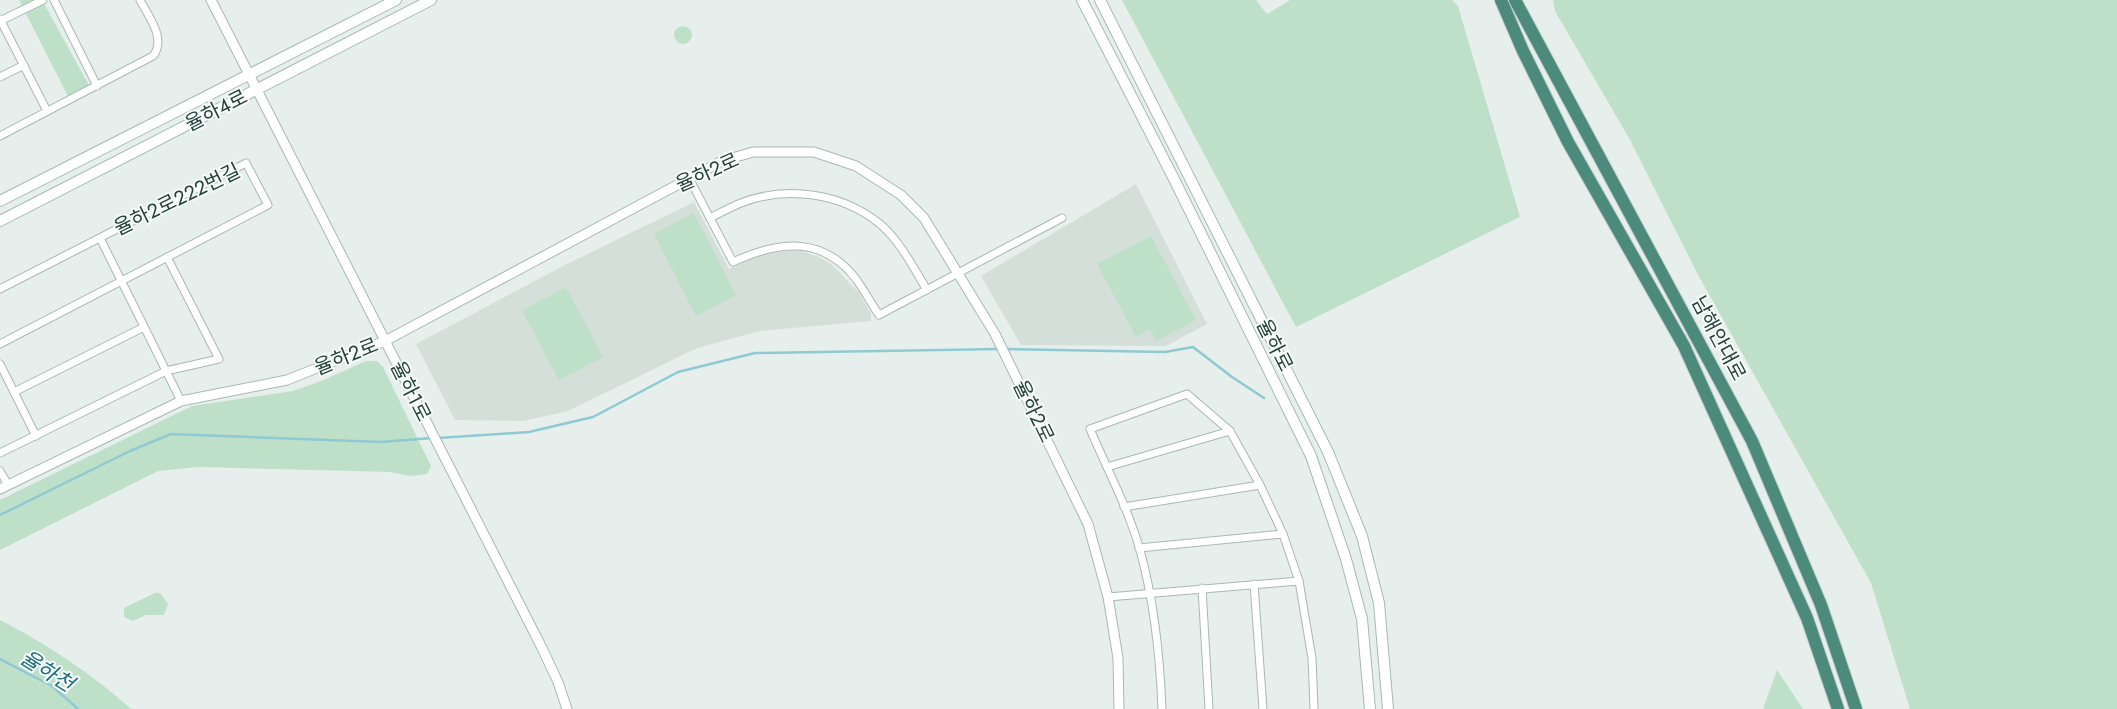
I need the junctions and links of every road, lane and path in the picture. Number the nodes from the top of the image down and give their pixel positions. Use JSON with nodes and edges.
{"nodes":[{"id":1,"x":43,"y":0,"type":"edge"},
{"id":2,"x":54,"y":0,"type":"edge"},
{"id":3,"x":140,"y":0,"type":"edge"},
{"id":4,"x":212,"y":0,"type":"edge"},
{"id":5,"x":396,"y":0,"type":"edge"},
{"id":6,"x":431,"y":0,"type":"edge"},
{"id":7,"x":1082,"y":0,"type":"edge"},
{"id":8,"x":1100,"y":0,"type":"edge"},
{"id":9,"x":1496,"y":0,"type":"edge"},
{"id":10,"x":1501,"y":0,"type":"edge"},
{"id":11,"x":1515,"y":0,"type":"edge"},
{"id":12,"x":0,"y":20,"type":"edge"},
{"id":13,"x":1524,"y":51,"type":"junction"},
{"id":14,"x":24,"y":65,"type":"junction"},
{"id":15,"x":249,"y":74,"type":"junction"},
{"id":16,"x":0,"y":78,"type":"edge"},
{"id":17,"x":97,"y":86,"type":"junction"},
{"id":18,"x":257,"y":89,"type":"junction"},
{"id":19,"x":47,"y":111,"type":"junction"},
{"id":20,"x":0,"y":136,"type":"edge"},
{"id":21,"x":689,"y":178,"type":"junction"},
{"id":22,"x":0,"y":201,"type":"edge"},
{"id":23,"x":710,"y":218,"type":"junction"},
{"id":24,"x":1062,"y":218,"type":"dead end"},
{"id":25,"x":0,"y":221,"type":"edge"},
{"id":26,"x":100,"y":238,"type":"junction"},
{"id":27,"x":167,"y":257,"type":"junction"},
{"id":28,"x":957,"y":273,"type":"junction"},
{"id":29,"x":121,"y":281,"type":"junction"},
{"id":30,"x":0,"y":289,"type":"edge"},
{"id":31,"x":927,"y":290,"type":"junction"},
{"id":32,"x":144,"y":327,"type":"junction"},
{"id":33,"x":385,"y":341,"type":"junction"},
{"id":34,"x":0,"y":344,"type":"edge"},
{"id":35,"x":0,"y":364,"type":"edge"},
{"id":36,"x":166,"y":371,"type":"junction"},
{"id":37,"x":14,"y":392,"type":"junction"},
{"id":38,"x":181,"y":401,"type":"junction"},
{"id":39,"x":1230,"y":431,"type":"junction"},
{"id":40,"x":36,"y":436,"type":"junction"},
{"id":41,"x":0,"y":453,"type":"edge"},
{"id":42,"x":1107,"y":467,"type":"junction"},
{"id":43,"x":0,"y":471,"type":"edge"},
{"id":44,"x":1260,"y":485,"type":"junction"},
{"id":45,"x":4,"y":487,"type":"edge"},
{"id":46,"x":1124,"y":507,"type":"junction"},
{"id":47,"x":1283,"y":534,"type":"junction"},
{"id":48,"x":1139,"y":548,"type":"junction"},
{"id":49,"x":1299,"y":581,"type":"junction"},
{"id":50,"x":1254,"y":584,"type":"junction"},
{"id":51,"x":1202,"y":588,"type":"junction"},
{"id":52,"x":1150,"y":592,"type":"junction"},
{"id":53,"x":1108,"y":597,"type":"junction"},
{"id":54,"x":566,"y":709,"type":"edge"},
{"id":55,"x":1119,"y":709,"type":"edge"},
{"id":56,"x":1162,"y":709,"type":"edge"},
{"id":57,"x":1210,"y":709,"type":"edge"},
{"id":58,"x":1263,"y":709,"type":"edge"},
{"id":59,"x":1314,"y":709,"type":"edge"},
{"id":60,"x":1370,"y":709,"type":"edge"},
{"id":61,"x":1388,"y":709,"type":"edge"},
{"id":62,"x":1838,"y":709,"type":"edge"},
{"id":63,"x":1856,"y":709,"type":"edge"}],
"edges":[{"from":1,"to":12,"type":"street"},
{"from":2,"to":17,"type":"street"},
{"from":3,"to":17,"type":"street"},
{"from":4,"to":15,"type":"street","name":"율하1로"},
{"from":5,"to":15,"type":"main road","name":"율하4로"},
{"from":6,"to":18,"type":"main road","name":"율하4로"},
{"from":7,"to":60,"type":"main road","name":"율하로"},
{"from":8,"to":61,"type":"main road","name":"율하로"},
{"from":9,"to":13,"type":"highway"},
{"from":10,"to":13,"type":"highway","name":"남해안대로"},
{"from":11,"to":63,"type":"highway","name":"남해안대로"},
{"from":12,"to":14,"type":"street"},
{"from":13,"to":62,"type":"highway","name":"남해안대로"},
{"from":14,"to":16,"type":"street"},
{"from":14,"to":19,"type":"street"},
{"from":15,"to":18,"type":"street","name":"율하1로"},
{"from":15,"to":22,"type":"main road","name":"율하4로"},
{"from":17,"to":19,"type":"street"},
{"from":18,"to":25,"type":"main road","name":"율하4로"},
{"from":18,"to":33,"type":"street","name":"율하1로"},
{"from":19,"to":20,"type":"street"},
{"from":21,"to":23,"type":"street"},
{"from":21,"to":28,"type":"street","name":"율하2로"},
{"from":21,"to":33,"type":"street","name":"율하2로"},
{"from":23,"to":31,"type":"street"},
{"from":23,"to":31,"type":"street"},
{"from":24,"to":28,"type":"street"},
{"from":26,"to":27,"type":"street","name":"율하2로222번길"},
{"from":26,"to":29,"type":"street","name":"율하2로222번길"},
{"from":26,"to":30,"type":"street","name":"율하2로222번길"},
{"from":27,"to":29,"type":"street","name":"율하2로222번길"},
{"from":27,"to":36,"type":"street"},
{"from":28,"to":31,"type":"street"},
{"from":28,"to":53,"type":"street","name":"율하2로"},
{"from":29,"to":32,"type":"street","name":"율하2로222번길"},
{"from":29,"to":34,"type":"street","name":"율하2로222번길"},
{"from":32,"to":36,"type":"street","name":"율하2로222번길"},
{"from":32,"to":37,"type":"street"},
{"from":33,"to":38,"type":"street","name":"율하2로"},
{"from":33,"to":54,"type":"street","name":"율하1로"},
{"from":35,"to":37,"type":"street"},
{"from":36,"to":38,"type":"street","name":"율하2로222번길"},
{"from":36,"to":40,"type":"street"},
{"from":37,"to":40,"type":"street"},
{"from":38,"to":45,"type":"street","name":"율하2로"},
{"from":39,"to":42,"type":"street"},
{"from":39,"to":42,"type":"street"},
{"from":39,"to":44,"type":"street"},
{"from":40,"to":41,"type":"street"},
{"from":42,"to":46,"type":"street"},
{"from":43,"to":45,"type":"street"},
{"from":44,"to":46,"type":"street"},
{"from":44,"to":47,"type":"street"},
{"from":46,"to":48,"type":"street"},
{"from":47,"to":48,"type":"street"},
{"from":47,"to":49,"type":"street"},
{"from":48,"to":52,"type":"street"},
{"from":49,"to":50,"type":"street"},
{"from":49,"to":59,"type":"street"},
{"from":50,"to":51,"type":"street"},
{"from":50,"to":58,"type":"street"},
{"from":51,"to":52,"type":"street"},
{"from":51,"to":57,"type":"street"},
{"from":52,"to":53,"type":"street"},
{"from":52,"to":56,"type":"street"},
{"from":53,"to":55,"type":"street","name":"율하2로"}]}
